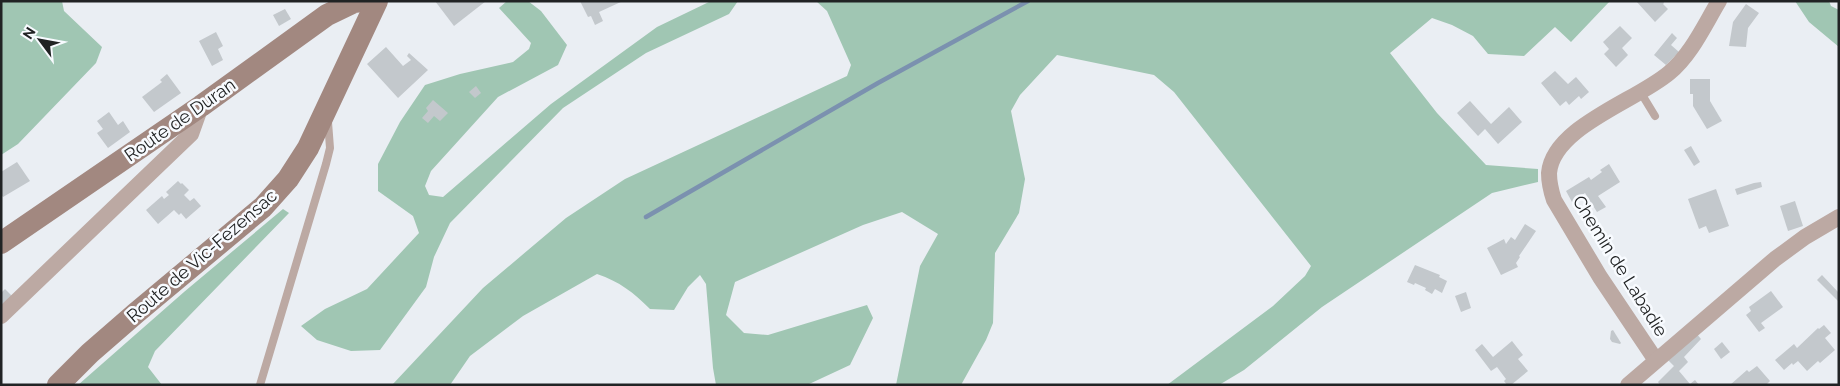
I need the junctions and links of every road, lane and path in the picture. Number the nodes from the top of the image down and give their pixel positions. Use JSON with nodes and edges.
{"nodes":[{"id":1,"x":1719,"y":1,"type":"edge"},
{"id":2,"x":371,"y":2,"type":"edge"},
{"id":3,"x":1641,"y":93,"type":"junction"},
{"id":4,"x":202,"y":106,"type":"junction"},
{"id":5,"x":327,"y":110,"type":"junction"},
{"id":6,"x":1655,"y":116,"type":"dead end"},
{"id":7,"x":1839,"y":216,"type":"edge"},
{"id":8,"x":1,"y":243,"type":"edge"},
{"id":9,"x":1,"y":316,"type":"edge"},
{"id":10,"x":1655,"y":360,"type":"junction"},
{"id":11,"x":58,"y":385,"type":"edge"},
{"id":12,"x":260,"y":385,"type":"edge"},
{"id":13,"x":1628,"y":385,"type":"edge"}],
"edges":[{"from":1,"to":3,"type":"street","name":"Chemin de Labadie"},
{"from":2,"to":4,"type":"main road","name":"Route de Duran"},
{"from":2,"to":5,"type":"main road","name":"Route de Vic-Fezensac"},
{"from":3,"to":6,"type":"lane"},
{"from":3,"to":10,"type":"street","name":"Chemin de Labadie"},
{"from":4,"to":8,"type":"main road","name":"Route de Duran"},
{"from":4,"to":9,"type":"street"},
{"from":5,"to":11,"type":"main road","name":"Route de Vic-Fezensac"},
{"from":5,"to":12,"type":"lane"},
{"from":7,"to":10,"type":"street"},
{"from":10,"to":13,"type":"street"}]}
